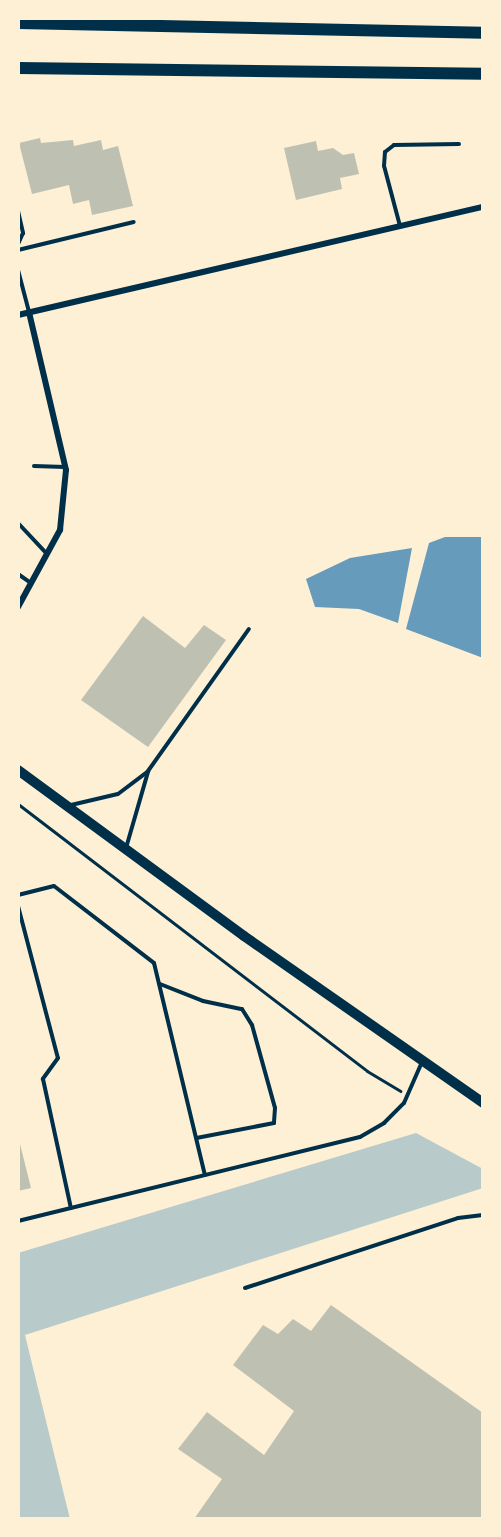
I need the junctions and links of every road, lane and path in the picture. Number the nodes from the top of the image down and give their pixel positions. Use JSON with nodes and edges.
{"nodes":[{"id":1,"x":18,"y":23,"type":"edge"},
{"id":2,"x":483,"y":33,"type":"edge"},
{"id":3,"x":18,"y":68,"type":"edge"},
{"id":4,"x":483,"y":74,"type":"edge"},
{"id":5,"x":459,"y":144,"type":"dead end"},
{"id":6,"x":483,"y":207,"type":"edge"},
{"id":7,"x":18,"y":211,"type":"edge"},
{"id":8,"x":134,"y":222,"type":"dead end"},
{"id":9,"x":400,"y":226,"type":"junction"},
{"id":10,"x":18,"y":244,"type":"edge"},
{"id":11,"x":18,"y":250,"type":"edge"},
{"id":12,"x":18,"y":270,"type":"edge"},
{"id":13,"x":29,"y":312,"type":"junction"},
{"id":14,"x":18,"y":315,"type":"edge"},
{"id":15,"x":34,"y":466,"type":"dead end"},
{"id":16,"x":66,"y":466,"type":"junction"},
{"id":17,"x":18,"y":522,"type":"edge"},
{"id":18,"x":47,"y":555,"type":"junction"},
{"id":19,"x":18,"y":574,"type":"edge"},
{"id":20,"x":32,"y":584,"type":"junction"},
{"id":21,"x":18,"y":607,"type":"edge"},
{"id":22,"x":249,"y":630,"type":"dead end"},
{"id":23,"x":18,"y":770,"type":"edge"},
{"id":24,"x":148,"y":771,"type":"junction"},
{"id":25,"x":18,"y":804,"type":"edge"},
{"id":26,"x":68,"y":806,"type":"junction"},
{"id":27,"x":126,"y":849,"type":"junction"},
{"id":28,"x":18,"y":895,"type":"edge"},
{"id":29,"x":18,"y":906,"type":"edge"},
{"id":30,"x":159,"y":984,"type":"junction"},
{"id":31,"x":422,"y":1061,"type":"junction"},
{"id":32,"x":407,"y":1095,"type":"junction"},
{"id":33,"x":483,"y":1104,"type":"edge"},
{"id":34,"x":196,"y":1138,"type":"junction"},
{"id":35,"x":205,"y":1175,"type":"junction"},
{"id":36,"x":71,"y":1208,"type":"junction"},
{"id":37,"x":483,"y":1215,"type":"edge"},
{"id":38,"x":18,"y":1221,"type":"edge"},
{"id":39,"x":245,"y":1288,"type":"dead end"}],
"edges":[{"from":1,"to":2,"type":"main road"},
{"from":3,"to":4,"type":"main road"},
{"from":5,"to":9,"type":"lane"},
{"from":6,"to":9,"type":"street"},
{"from":7,"to":10,"type":"lane"},
{"from":8,"to":11,"type":"lane"},
{"from":9,"to":13,"type":"street"},
{"from":12,"to":13,"type":"lane"},
{"from":13,"to":14,"type":"street"},
{"from":13,"to":16,"type":"street"},
{"from":15,"to":16,"type":"lane"},
{"from":16,"to":18,"type":"street"},
{"from":17,"to":18,"type":"lane"},
{"from":18,"to":20,"type":"street"},
{"from":19,"to":20,"type":"lane"},
{"from":20,"to":21,"type":"street"},
{"from":22,"to":24,"type":"lane"},
{"from":23,"to":26,"type":"street"},
{"from":24,"to":26,"type":"lane"},
{"from":24,"to":27,"type":"lane"},
{"from":25,"to":32,"type":"path"},
{"from":26,"to":27,"type":"street"},
{"from":27,"to":31,"type":"street"},
{"from":28,"to":30,"type":"lane"},
{"from":29,"to":36,"type":"lane"},
{"from":30,"to":34,"type":"lane"},
{"from":30,"to":34,"type":"lane"},
{"from":31,"to":32,"type":"lane"},
{"from":31,"to":33,"type":"street"},
{"from":32,"to":35,"type":"lane"},
{"from":34,"to":35,"type":"lane"},
{"from":35,"to":36,"type":"lane"},
{"from":36,"to":38,"type":"lane"},
{"from":37,"to":39,"type":"lane"}]}
